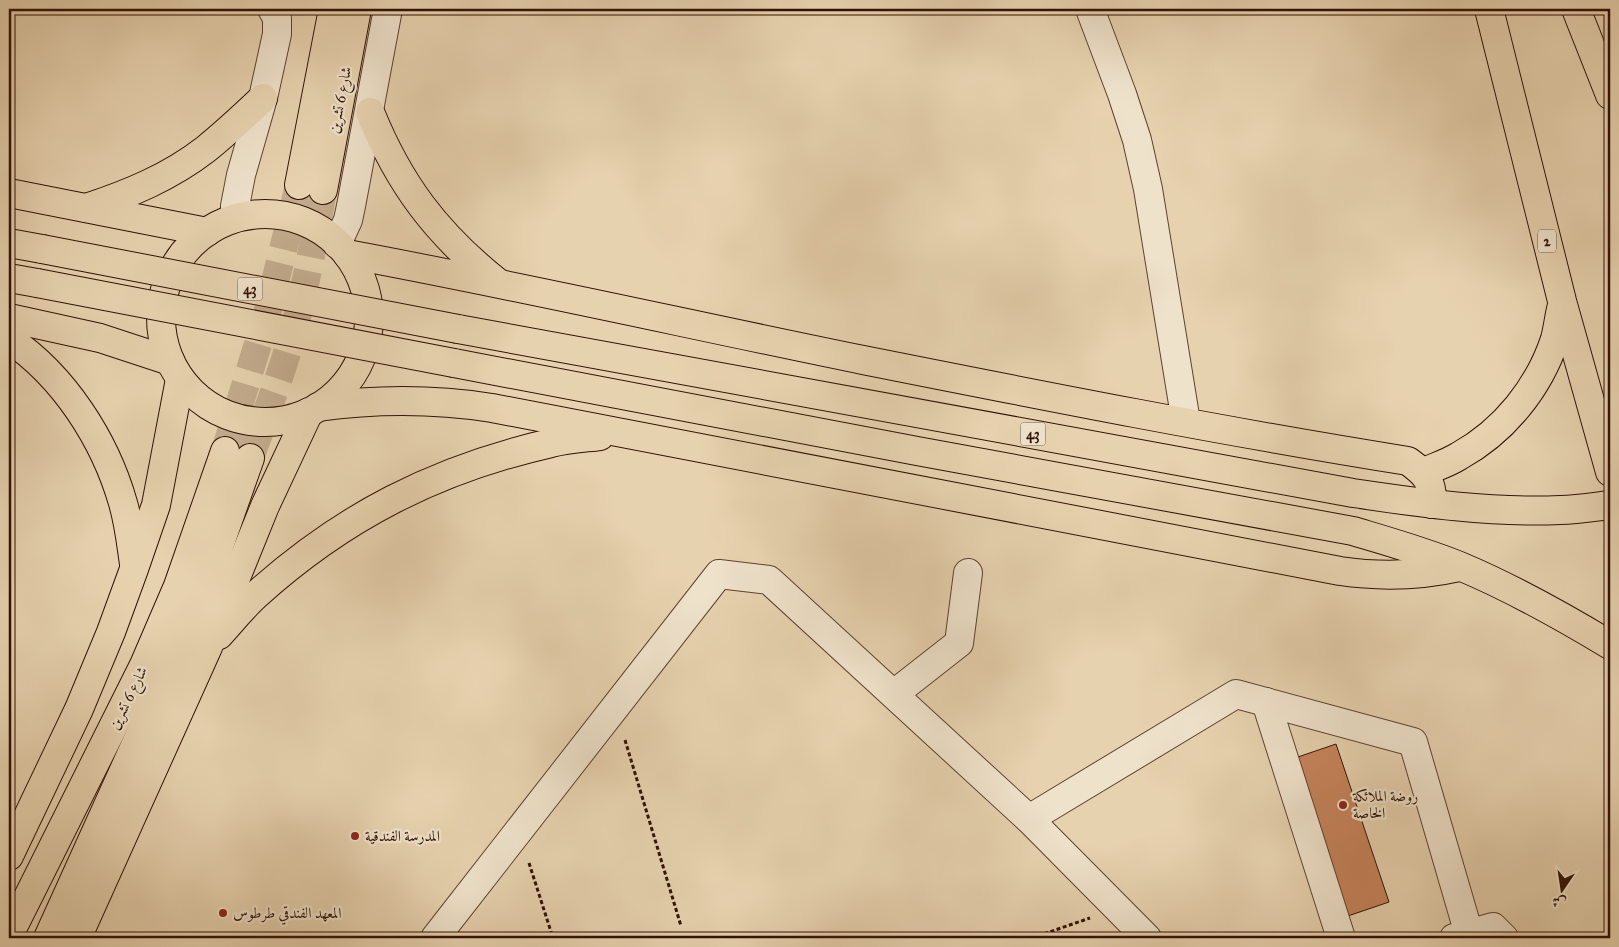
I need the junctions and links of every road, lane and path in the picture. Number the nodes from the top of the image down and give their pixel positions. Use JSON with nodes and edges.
{"nodes":[{"id":1,"x":272,"y":9,"type":"edge"},
{"id":2,"x":332,"y":9,"type":"edge"},
{"id":3,"x":357,"y":9,"type":"edge"},
{"id":4,"x":388,"y":9,"type":"edge"},
{"id":5,"x":1090,"y":9,"type":"edge"},
{"id":6,"x":1489,"y":9,"type":"edge"},
{"id":7,"x":1576,"y":9,"type":"edge"},
{"id":8,"x":1610,"y":95,"type":"edge"},
{"id":9,"x":262,"y":98,"type":"junction"},
{"id":10,"x":370,"y":112,"type":"junction"},
{"id":11,"x":9,"y":193,"type":"edge"},
{"id":12,"x":86,"y":208,"type":"junction"},
{"id":13,"x":235,"y":218,"type":"junction"},
{"id":14,"x":207,"y":232,"type":"junction"},
{"id":15,"x":9,"y":242,"type":"edge"},
{"id":16,"x":342,"y":249,"type":"junction"},
{"id":17,"x":9,"y":278,"type":"edge"},
{"id":18,"x":498,"y":283,"type":"junction"},
{"id":19,"x":1562,"y":301,"type":"junction"},
{"id":20,"x":9,"y":318,"type":"edge"},
{"id":21,"x":9,"y":338,"type":"edge"},
{"id":22,"x":175,"y":370,"type":"junction"},
{"id":23,"x":314,"y":410,"type":"junction"},
{"id":24,"x":1186,"y":422,"type":"junction"},
{"id":25,"x":620,"y":433,"type":"junction"},
{"id":26,"x":1424,"y":472,"type":"junction"},
{"id":27,"x":1610,"y":472,"type":"edge"},
{"id":28,"x":1432,"y":504,"type":"junction"},
{"id":29,"x":1610,"y":505,"type":"edge"},
{"id":30,"x":1461,"y":567,"type":"junction"},
{"id":31,"x":134,"y":569,"type":"junction"},
{"id":32,"x":968,"y":573,"type":"dead end"},
{"id":33,"x":1610,"y":645,"type":"edge"},
{"id":34,"x":208,"y":647,"type":"junction"},
{"id":35,"x":894,"y":694,"type":"junction"},
{"id":36,"x":1266,"y":702,"type":"junction"},
{"id":37,"x":615,"y":708,"type":"junction"},
{"id":38,"x":1029,"y":819,"type":"junction"},
{"id":39,"x":519,"y":832,"type":"junction"},
{"id":40,"x":9,"y":856,"type":"edge"},
{"id":41,"x":1109,"y":904,"type":"junction"},
{"id":42,"x":682,"y":926,"type":"dead end"},
{"id":43,"x":9,"y":935,"type":"edge"},
{"id":44,"x":1462,"y":936,"type":"edge"},
{"id":45,"x":48,"y":938,"type":"edge"},
{"id":46,"x":77,"y":938,"type":"edge"},
{"id":47,"x":435,"y":938,"type":"edge"},
{"id":48,"x":553,"y":938,"type":"edge"},
{"id":49,"x":1032,"y":938,"type":"edge"},
{"id":50,"x":1122,"y":938,"type":"edge"},
{"id":51,"x":1147,"y":938,"type":"edge"},
{"id":52,"x":1341,"y":938,"type":"edge"},
{"id":53,"x":1504,"y":938,"type":"edge"}],
"edges":[{"from":1,"to":9,"type":"street"},
{"from":2,"to":3,"type":"main road","name":"شارع 6 تشرين"},
{"from":4,"to":10,"type":"street"},
{"from":5,"to":24,"type":"street"},
{"from":6,"to":19,"type":"main road","number":"2"},
{"from":7,"to":8,"type":"main road"},
{"from":9,"to":12,"type":"main road"},
{"from":9,"to":13,"type":"street"},
{"from":10,"to":16,"type":"street"},
{"from":10,"to":18,"type":"main road"},
{"from":11,"to":12,"type":"main road"},
{"from":12,"to":14,"type":"main road"},
{"from":13,"to":14,"type":"main road"},
{"from":13,"to":16,"type":"main road"},
{"from":14,"to":22,"type":"main road"},
{"from":15,"to":28,"type":"main road","number":"43","bridge":true},
{"from":16,"to":18,"type":"main road"},
{"from":16,"to":23,"type":"main road"},
{"from":17,"to":30,"type":"main road","bridge":true},
{"from":18,"to":24,"type":"main road"},
{"from":19,"to":26,"type":"main road"},
{"from":19,"to":27,"type":"main road","number":"2"},
{"from":20,"to":22,"type":"main road"},
{"from":21,"to":31,"type":"main road"},
{"from":22,"to":23,"type":"main road"},
{"from":22,"to":31,"type":"main road"},
{"from":23,"to":25,"type":"main road"},
{"from":23,"to":34,"type":"main road"},
{"from":24,"to":26,"type":"main road"},
{"from":25,"to":30,"type":"main road"},
{"from":25,"to":34,"type":"main road"},
{"from":26,"to":28,"type":"main road"},
{"from":28,"to":29,"type":"main road","number":"43"},
{"from":30,"to":33,"type":"main road"},
{"from":31,"to":40,"type":"main road"},
{"from":32,"to":35,"type":"street"},
{"from":34,"to":46,"type":"main road"},
{"from":35,"to":37,"type":"street"},
{"from":35,"to":38,"type":"street"},
{"from":36,"to":38,"type":"street"},
{"from":36,"to":44,"type":"street"},
{"from":36,"to":52,"type":"street"},
{"from":37,"to":39,"type":"street"},
{"from":37,"to":42,"type":"path"},
{"from":38,"to":41,"type":"street"},
{"from":39,"to":47,"type":"street"},
{"from":39,"to":48,"type":"path"},
{"from":41,"to":49,"type":"path"},
{"from":41,"to":50,"type":"street"},
{"from":41,"to":51,"type":"street"},
{"from":43,"to":45,"type":"main road","name":"شارع 6 تشرين"},
{"from":44,"to":53,"type":"street"}]}
